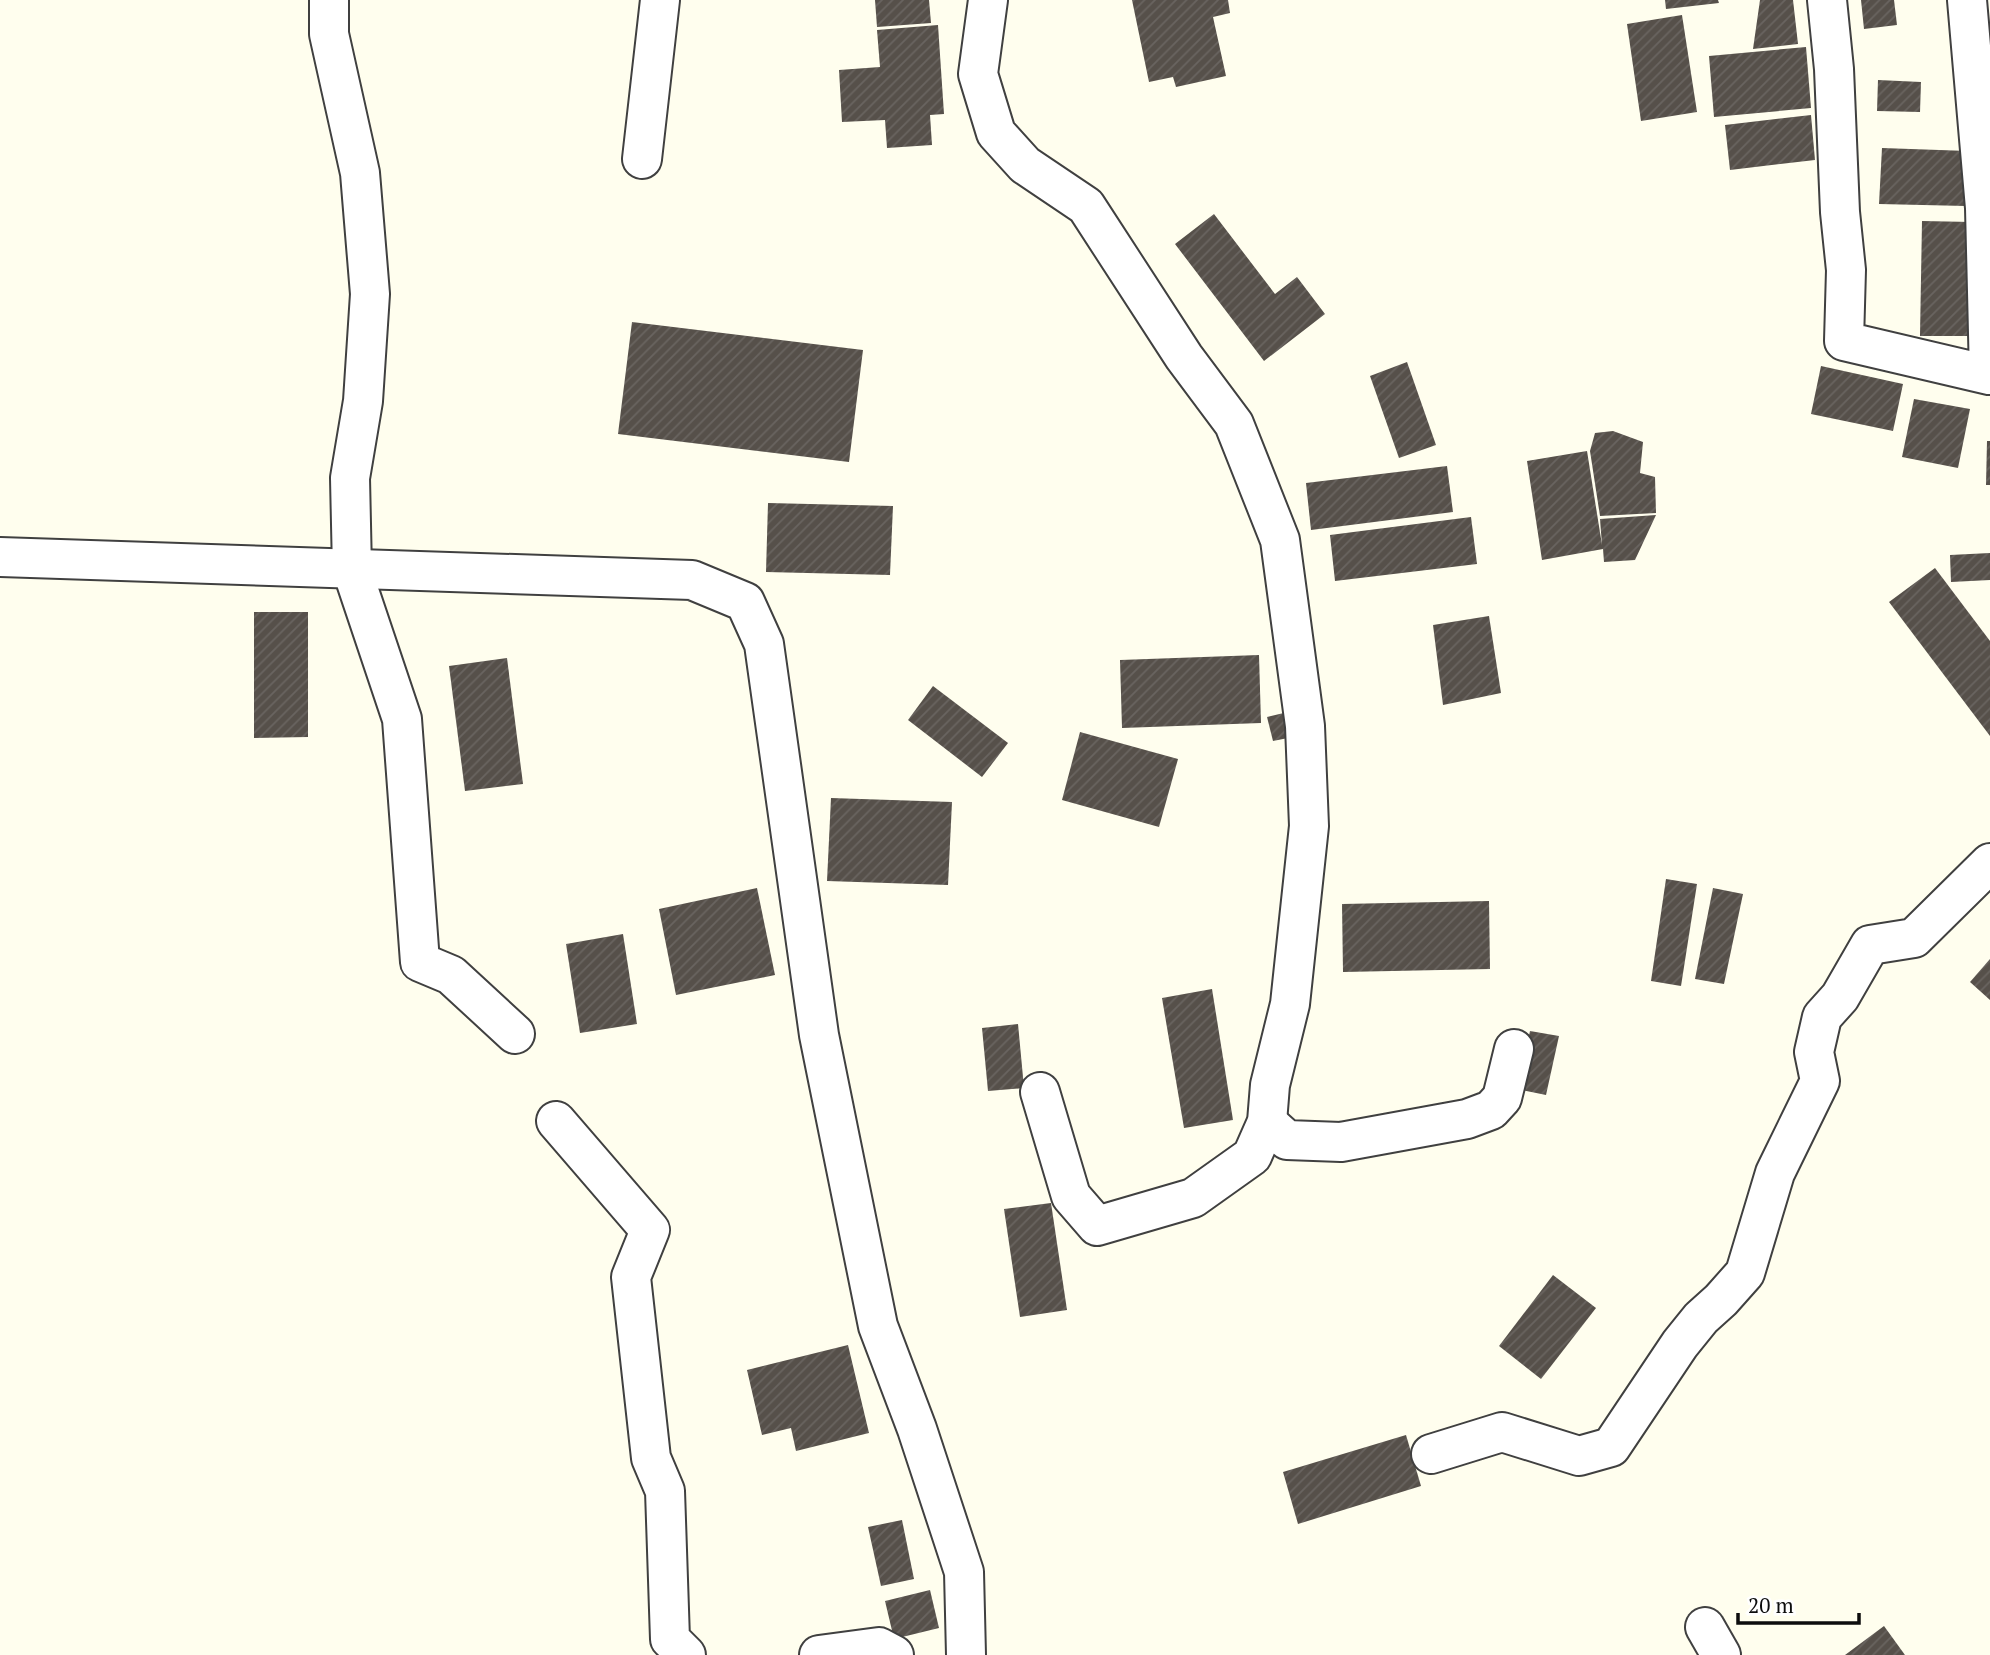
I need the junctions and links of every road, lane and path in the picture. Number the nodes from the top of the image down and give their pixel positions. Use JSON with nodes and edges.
{"nodes":[{"id":1,"x":328,"y":0,"type":"edge"},
{"id":2,"x":660,"y":0,"type":"edge"},
{"id":3,"x":988,"y":0,"type":"edge"},
{"id":4,"x":1827,"y":0,"type":"edge"},
{"id":5,"x":1967,"y":0,"type":"edge"},
{"id":6,"x":1983,"y":94,"type":"edge"},
{"id":7,"x":642,"y":159,"type":"dead end"},
{"id":8,"x":1989,"y":375,"type":"edge"},
{"id":9,"x":0,"y":557,"type":"edge"},
{"id":10,"x":352,"y":570,"type":"junction"},
{"id":11,"x":1990,"y":863,"type":"edge"},
{"id":12,"x":514,"y":1034,"type":"dead end"},
{"id":13,"x":1514,"y":1049,"type":"dead end"},
{"id":14,"x":1040,"y":1092,"type":"dead end"},
{"id":15,"x":556,"y":1121,"type":"dead end"},
{"id":16,"x":1267,"y":1122,"type":"junction"},
{"id":17,"x":1431,"y":1454,"type":"dead end"},
{"id":18,"x":686,"y":1655,"type":"edge"},
{"id":19,"x":819,"y":1655,"type":"edge"},
{"id":20,"x":894,"y":1655,"type":"edge"},
{"id":21,"x":966,"y":1655,"type":"edge"}],
"edges":[{"from":1,"to":10,"type":"street"},
{"from":2,"to":7,"type":"street"},
{"from":3,"to":16,"type":"street"},
{"from":4,"to":8,"type":"street"},
{"from":5,"to":6,"type":"street"},
{"from":6,"to":8,"type":"street"},
{"from":9,"to":10,"type":"street"},
{"from":10,"to":12,"type":"street"},
{"from":10,"to":21,"type":"street"},
{"from":11,"to":17,"type":"street"},
{"from":13,"to":16,"type":"street"},
{"from":14,"to":16,"type":"street"},
{"from":15,"to":18,"type":"street"},
{"from":19,"to":20,"type":"street"}]}
